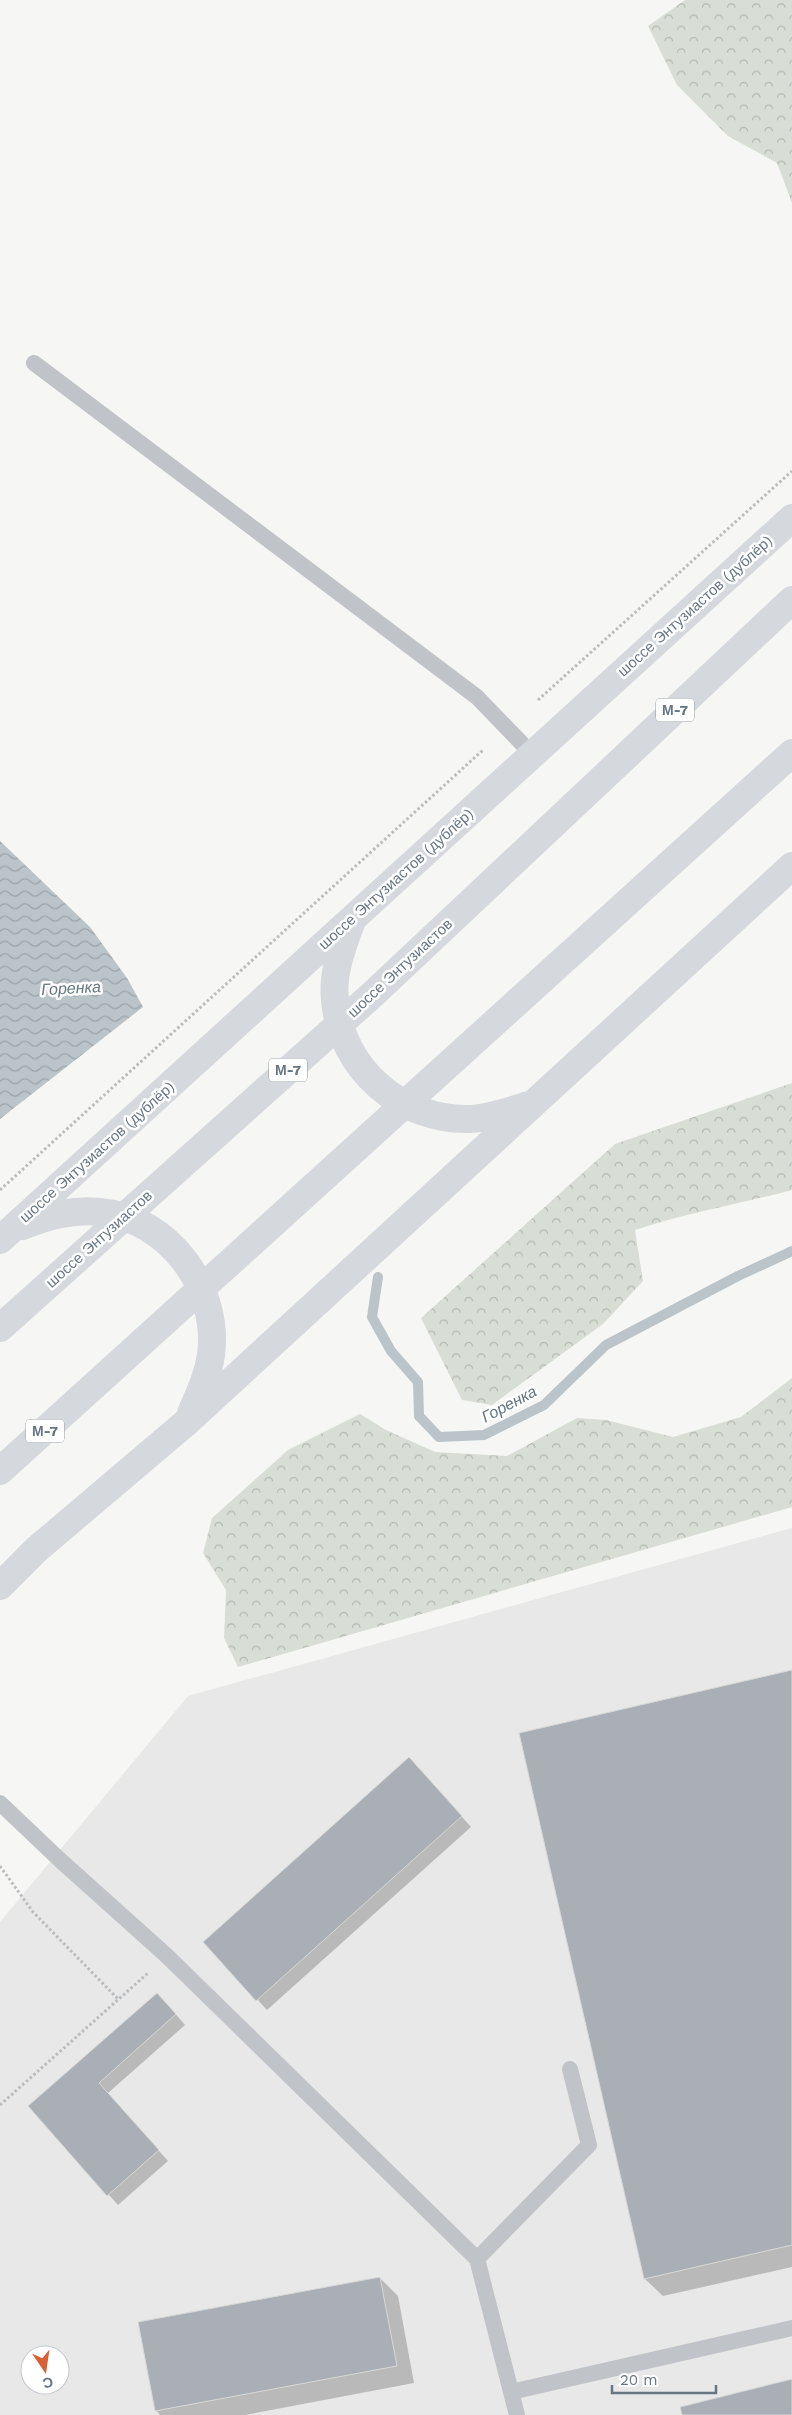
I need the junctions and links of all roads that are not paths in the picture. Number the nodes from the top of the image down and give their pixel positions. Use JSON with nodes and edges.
{"nodes":[{"id":1,"x":34,"y":363,"type":"dead end"},
{"id":2,"x":792,"y":518,"type":"edge"},
{"id":3,"x":792,"y":600,"type":"edge"},
{"id":4,"x":792,"y":753,"type":"edge"},
{"id":5,"x":532,"y":754,"type":"junction"},
{"id":6,"x":792,"y":866,"type":"edge"},
{"id":7,"x":352,"y":919,"type":"junction"},
{"id":8,"x":536,"y":1103,"type":"junction"},
{"id":9,"x":6,"y":1235,"type":"edge"},
{"id":10,"x":7,"y":1322,"type":"edge"},
{"id":11,"x":188,"y":1421,"type":"junction"},
{"id":12,"x":0,"y":1471,"type":"edge"},
{"id":13,"x":0,"y":1586,"type":"edge"},
{"id":14,"x":0,"y":1803,"type":"edge"},
{"id":15,"x":570,"y":2069,"type":"dead end"},
{"id":16,"x":477,"y":2259,"type":"junction"},
{"id":17,"x":792,"y":2328,"type":"edge"},
{"id":18,"x":511,"y":2392,"type":"junction"},
{"id":19,"x":517,"y":2415,"type":"edge"}],
"edges":[{"from":1,"to":5,"type":"lane"},
{"from":2,"to":5,"type":"main road","name":"шоссе Энтузиастов (дублёр)"},
{"from":3,"to":10,"type":"main road","name":"шоссе Энтузиастов","number":"М-7"},
{"from":4,"to":12,"type":"main road","number":"М-7"},
{"from":5,"to":7,"type":"main road","name":"шоссе Энтузиастов (дублёр)"},
{"from":6,"to":8,"type":"main road"},
{"from":7,"to":8,"type":"main road"},
{"from":7,"to":9,"type":"main road","name":"шоссе Энтузиастов (дублёр)"},
{"from":8,"to":11,"type":"main road"},
{"from":9,"to":11,"type":"main road"},
{"from":11,"to":13,"type":"main road"},
{"from":14,"to":16,"type":"lane"},
{"from":15,"to":16,"type":"lane"},
{"from":16,"to":18,"type":"lane"},
{"from":17,"to":18,"type":"lane"},
{"from":18,"to":19,"type":"lane"}]}
